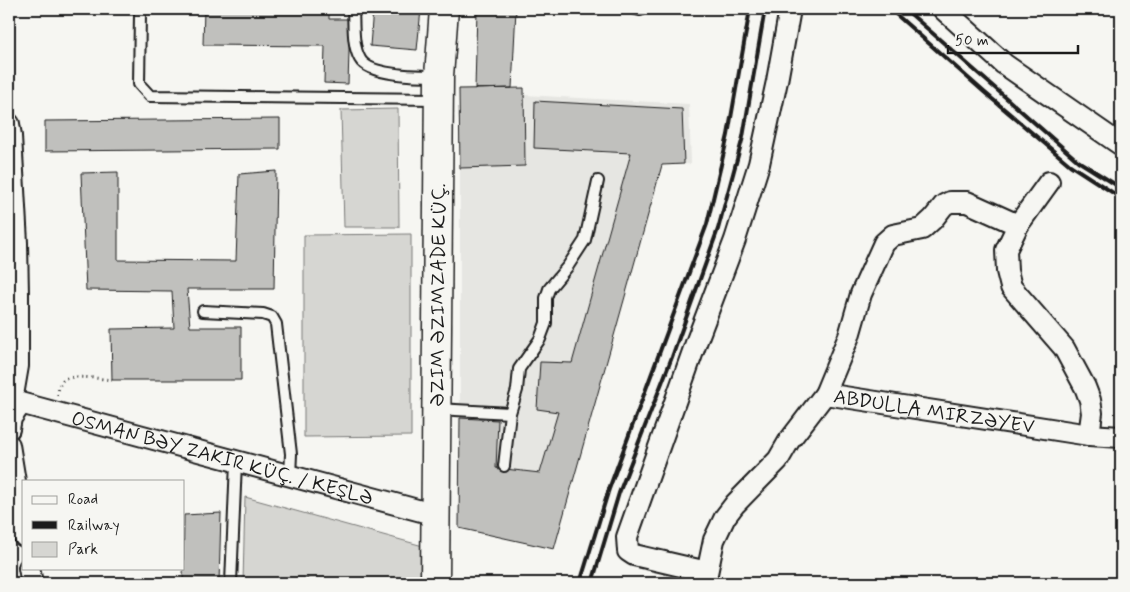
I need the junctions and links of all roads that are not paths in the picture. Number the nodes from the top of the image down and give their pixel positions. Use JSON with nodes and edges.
{"nodes":[{"id":1,"x":354,"y":9,"type":"edge"},
{"id":2,"x":444,"y":9,"type":"edge"},
{"id":3,"x":790,"y":9,"type":"edge"},
{"id":4,"x":942,"y":9,"type":"edge"},
{"id":5,"x":140,"y":14,"type":"dead end"},
{"id":6,"x":439,"y":88,"type":"junction"},
{"id":7,"x":9,"y":124,"type":"edge"},
{"id":8,"x":1121,"y":144,"type":"edge"},
{"id":9,"x":598,"y":181,"type":"dead end"},
{"id":10,"x":1049,"y":182,"type":"dead end"},
{"id":11,"x":12,"y":193,"type":"edge"},
{"id":12,"x":1018,"y":225,"type":"junction"},
{"id":13,"x":203,"y":311,"type":"dead end"},
{"id":14,"x":825,"y":394,"type":"junction"},
{"id":15,"x":14,"y":402,"type":"edge"},
{"id":16,"x":436,"y":409,"type":"junction"},
{"id":17,"x":510,"y":412,"type":"junction"},
{"id":18,"x":9,"y":429,"type":"edge"},
{"id":19,"x":1089,"y":435,"type":"junction"},
{"id":20,"x":1121,"y":437,"type":"edge"},
{"id":21,"x":9,"y":445,"type":"edge"},
{"id":22,"x":236,"y":462,"type":"junction"},
{"id":23,"x":504,"y":466,"type":"dead end"},
{"id":24,"x":290,"y":476,"type":"junction"},
{"id":25,"x":436,"y":515,"type":"junction"},
{"id":26,"x":22,"y":524,"type":"edge"},
{"id":27,"x":29,"y":570,"type":"edge"},
{"id":28,"x":706,"y":578,"type":"edge"},
{"id":29,"x":32,"y":583,"type":"edge"},
{"id":30,"x":231,"y":583,"type":"edge"},
{"id":31,"x":436,"y":583,"type":"edge"}],
"edges":[{"from":1,"to":6,"type":"lane"},
{"from":2,"to":6,"type":"street","name":"ƏZIM ƏZIMZADE KÜÇ."},
{"from":3,"to":28,"type":"street"},
{"from":4,"to":8,"type":"street"},
{"from":5,"to":6,"type":"lane"},
{"from":6,"to":16,"type":"street","name":"ƏZIM ƏZIMZADE KÜÇ."},
{"from":7,"to":11,"type":"street"},
{"from":9,"to":17,"type":"lane"},
{"from":10,"to":12,"type":"street"},
{"from":11,"to":15,"type":"street"},
{"from":12,"to":14,"type":"street"},
{"from":12,"to":19,"type":"street"},
{"from":13,"to":24,"type":"lane"},
{"from":14,"to":19,"type":"street","name":"ABDULLA MIRZƏYEV"},
{"from":14,"to":28,"type":"street","name":"ABDULLA MIRZƏYEV"},
{"from":15,"to":18,"type":"street"},
{"from":15,"to":22,"type":"street","name":"OSMAN BƏY ZAKIR KÜÇ. / KEŞLƏ"},
{"from":16,"to":17,"type":"lane"},
{"from":16,"to":25,"type":"street","name":"ƏZIM ƏZIMZADE KÜÇ."},
{"from":17,"to":23,"type":"lane"},
{"from":19,"to":20,"type":"street","name":"ABDULLA MIRZƏYEV"},
{"from":21,"to":26,"type":"street"},
{"from":22,"to":24,"type":"street","name":"OSMAN BƏY ZAKIR KÜÇ. / KEŞLƏ"},
{"from":22,"to":30,"type":"lane"},
{"from":24,"to":25,"type":"street","name":"OSMAN BƏY ZAKIR KÜÇ. / KEŞLƏ"},
{"from":25,"to":31,"type":"street","name":"ƏZIM ƏZIMZADE KÜÇ."},
{"from":27,"to":29,"type":"street"}]}
